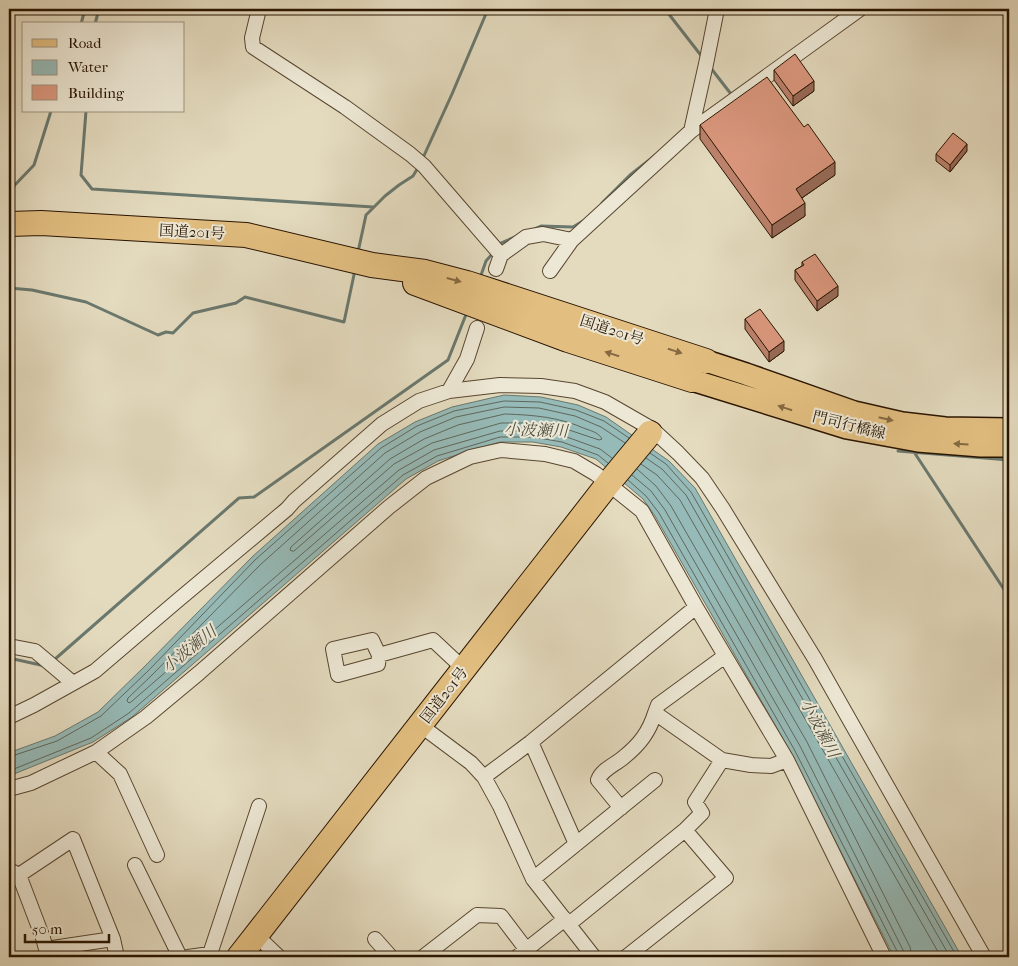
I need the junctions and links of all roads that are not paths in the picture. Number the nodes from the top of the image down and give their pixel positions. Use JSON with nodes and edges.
{"nodes":[{"id":1,"x":259,"y":9,"type":"edge"},
{"id":2,"x":717,"y":9,"type":"edge"},
{"id":3,"x":860,"y":9,"type":"edge"},
{"id":4,"x":692,"y":131,"type":"junction"},
{"id":5,"x":9,"y":224,"type":"edge"},
{"id":6,"x":572,"y":240,"type":"junction"},
{"id":7,"x":501,"y":255,"type":"junction"},
{"id":8,"x":372,"y":265,"type":"junction"},
{"id":9,"x":496,"y":269,"type":"dead end"},
{"id":10,"x":550,"y":271,"type":"dead end"},
{"id":11,"x":477,"y":328,"type":"dead end"},
{"id":12,"x":706,"y":361,"type":"joint"},
{"id":13,"x":692,"y":380,"type":"joint"},
{"id":14,"x":448,"y":391,"type":"junction"},
{"id":15,"x":1009,"y":429,"type":"edge"},
{"id":16,"x":650,"y":433,"type":"dead end"},
{"id":17,"x":1009,"y":446,"type":"edge"},
{"id":18,"x":610,"y":482,"type":"junction"},
{"id":19,"x":696,"y":607,"type":"junction"},
{"id":20,"x":9,"y":646,"type":"edge"},
{"id":21,"x":379,"y":655,"type":"dead end"},
{"id":22,"x":725,"y":656,"type":"junction"},
{"id":23,"x":464,"y":669,"type":"junction"},
{"id":24,"x":73,"y":683,"type":"junction"},
{"id":25,"x":655,"y":713,"type":"junction"},
{"id":26,"x":9,"y":717,"type":"edge"},
{"id":27,"x":420,"y":725,"type":"junction"},
{"id":28,"x":531,"y":742,"type":"junction"},
{"id":29,"x":96,"y":752,"type":"junction"},
{"id":30,"x":722,"y":760,"type":"junction"},
{"id":31,"x":787,"y":760,"type":"junction"},
{"id":32,"x":484,"y":777,"type":"junction"},
{"id":33,"x":655,"y":780,"type":"dead end"},
{"id":34,"x":9,"y":789,"type":"edge"},
{"id":35,"x":259,"y":806,"type":"dead end"},
{"id":36,"x":621,"y":808,"type":"junction"},
{"id":37,"x":685,"y":830,"type":"junction"},
{"id":38,"x":576,"y":844,"type":"junction"},
{"id":39,"x":157,"y":855,"type":"dead end"},
{"id":40,"x":135,"y":865,"type":"dead end"},
{"id":41,"x":14,"y":873,"type":"edge"},
{"id":42,"x":533,"y":879,"type":"junction"},
{"id":43,"x":567,"y":922,"type":"junction"},
{"id":44,"x":256,"y":934,"type":"junction"},
{"id":45,"x":113,"y":939,"type":"junction"},
{"id":46,"x":375,"y":939,"type":"dead end"},
{"id":47,"x":522,"y":953,"type":"edge"},
{"id":48,"x":212,"y":956,"type":"edge"},
{"id":49,"x":117,"y":957,"type":"edge"},
{"id":50,"x":180,"y":957,"type":"edge"},
{"id":51,"x":188,"y":957,"type":"edge"},
{"id":52,"x":238,"y":957,"type":"edge"},
{"id":53,"x":279,"y":957,"type":"edge"},
{"id":54,"x":391,"y":957,"type":"edge"},
{"id":55,"x":423,"y":957,"type":"edge"},
{"id":56,"x":594,"y":957,"type":"edge"},
{"id":57,"x":626,"y":957,"type":"edge"},
{"id":58,"x":884,"y":957,"type":"edge"},
{"id":59,"x":984,"y":957,"type":"edge"}],
"edges":[{"from":1,"to":7,"type":"street"},
{"from":2,"to":4,"type":"street"},
{"from":3,"to":4,"type":"street"},
{"from":4,"to":6,"type":"street"},
{"from":5,"to":8,"type":"highway","name":"国道201号"},
{"from":6,"to":7,"type":"street"},
{"from":6,"to":10,"type":"street"},
{"from":7,"to":9,"type":"street"},
{"from":8,"to":12,"type":"highway","name":"国道201号","one_way":true},
{"from":13,"to":8,"type":"highway","name":"国道201号","one_way":true},
{"from":11,"to":14,"type":"street"},
{"from":12,"to":15,"type":"main road","name":"門司行橋線","one_way":true},
{"from":17,"to":13,"type":"main road","name":"門司行橋線","one_way":true},
{"from":14,"to":24,"type":"street"},
{"from":14,"to":59,"type":"street"},
{"from":16,"to":18,"type":"highway","name":"国道201号"},
{"from":18,"to":19,"type":"street"},
{"from":18,"to":23,"type":"highway","name":"国道201号"},
{"from":18,"to":29,"type":"street"},
{"from":19,"to":22,"type":"street"},
{"from":19,"to":28,"type":"street"},
{"from":20,"to":24,"type":"street"},
{"from":21,"to":23,"type":"street"},
{"from":22,"to":25,"type":"street"},
{"from":22,"to":31,"type":"street"},
{"from":23,"to":27,"type":"highway","name":"国道201号"},
{"from":24,"to":26,"type":"street"},
{"from":25,"to":30,"type":"street"},
{"from":25,"to":36,"type":"street"},
{"from":27,"to":32,"type":"street"},
{"from":27,"to":44,"type":"highway","name":"国道201号"},
{"from":28,"to":32,"type":"street"},
{"from":28,"to":38,"type":"street"},
{"from":29,"to":34,"type":"street"},
{"from":29,"to":39,"type":"street"},
{"from":30,"to":31,"type":"street"},
{"from":30,"to":37,"type":"street"},
{"from":31,"to":58,"type":"street"},
{"from":32,"to":42,"type":"street"},
{"from":33,"to":36,"type":"street"},
{"from":35,"to":48,"type":"street"},
{"from":36,"to":38,"type":"street"},
{"from":37,"to":43,"type":"street"},
{"from":37,"to":57,"type":"street"},
{"from":38,"to":42,"type":"street"},
{"from":40,"to":50,"type":"street"},
{"from":41,"to":45,"type":"street"},
{"from":41,"to":45,"type":"street"},
{"from":42,"to":43,"type":"street"},
{"from":43,"to":47,"type":"street"},
{"from":43,"to":56,"type":"street"},
{"from":44,"to":52,"type":"highway","name":"国道201号"},
{"from":44,"to":53,"type":"street"},
{"from":45,"to":49,"type":"street"},
{"from":46,"to":54,"type":"street"},
{"from":47,"to":55,"type":"street"},
{"from":48,"to":51,"type":"street"}]}
